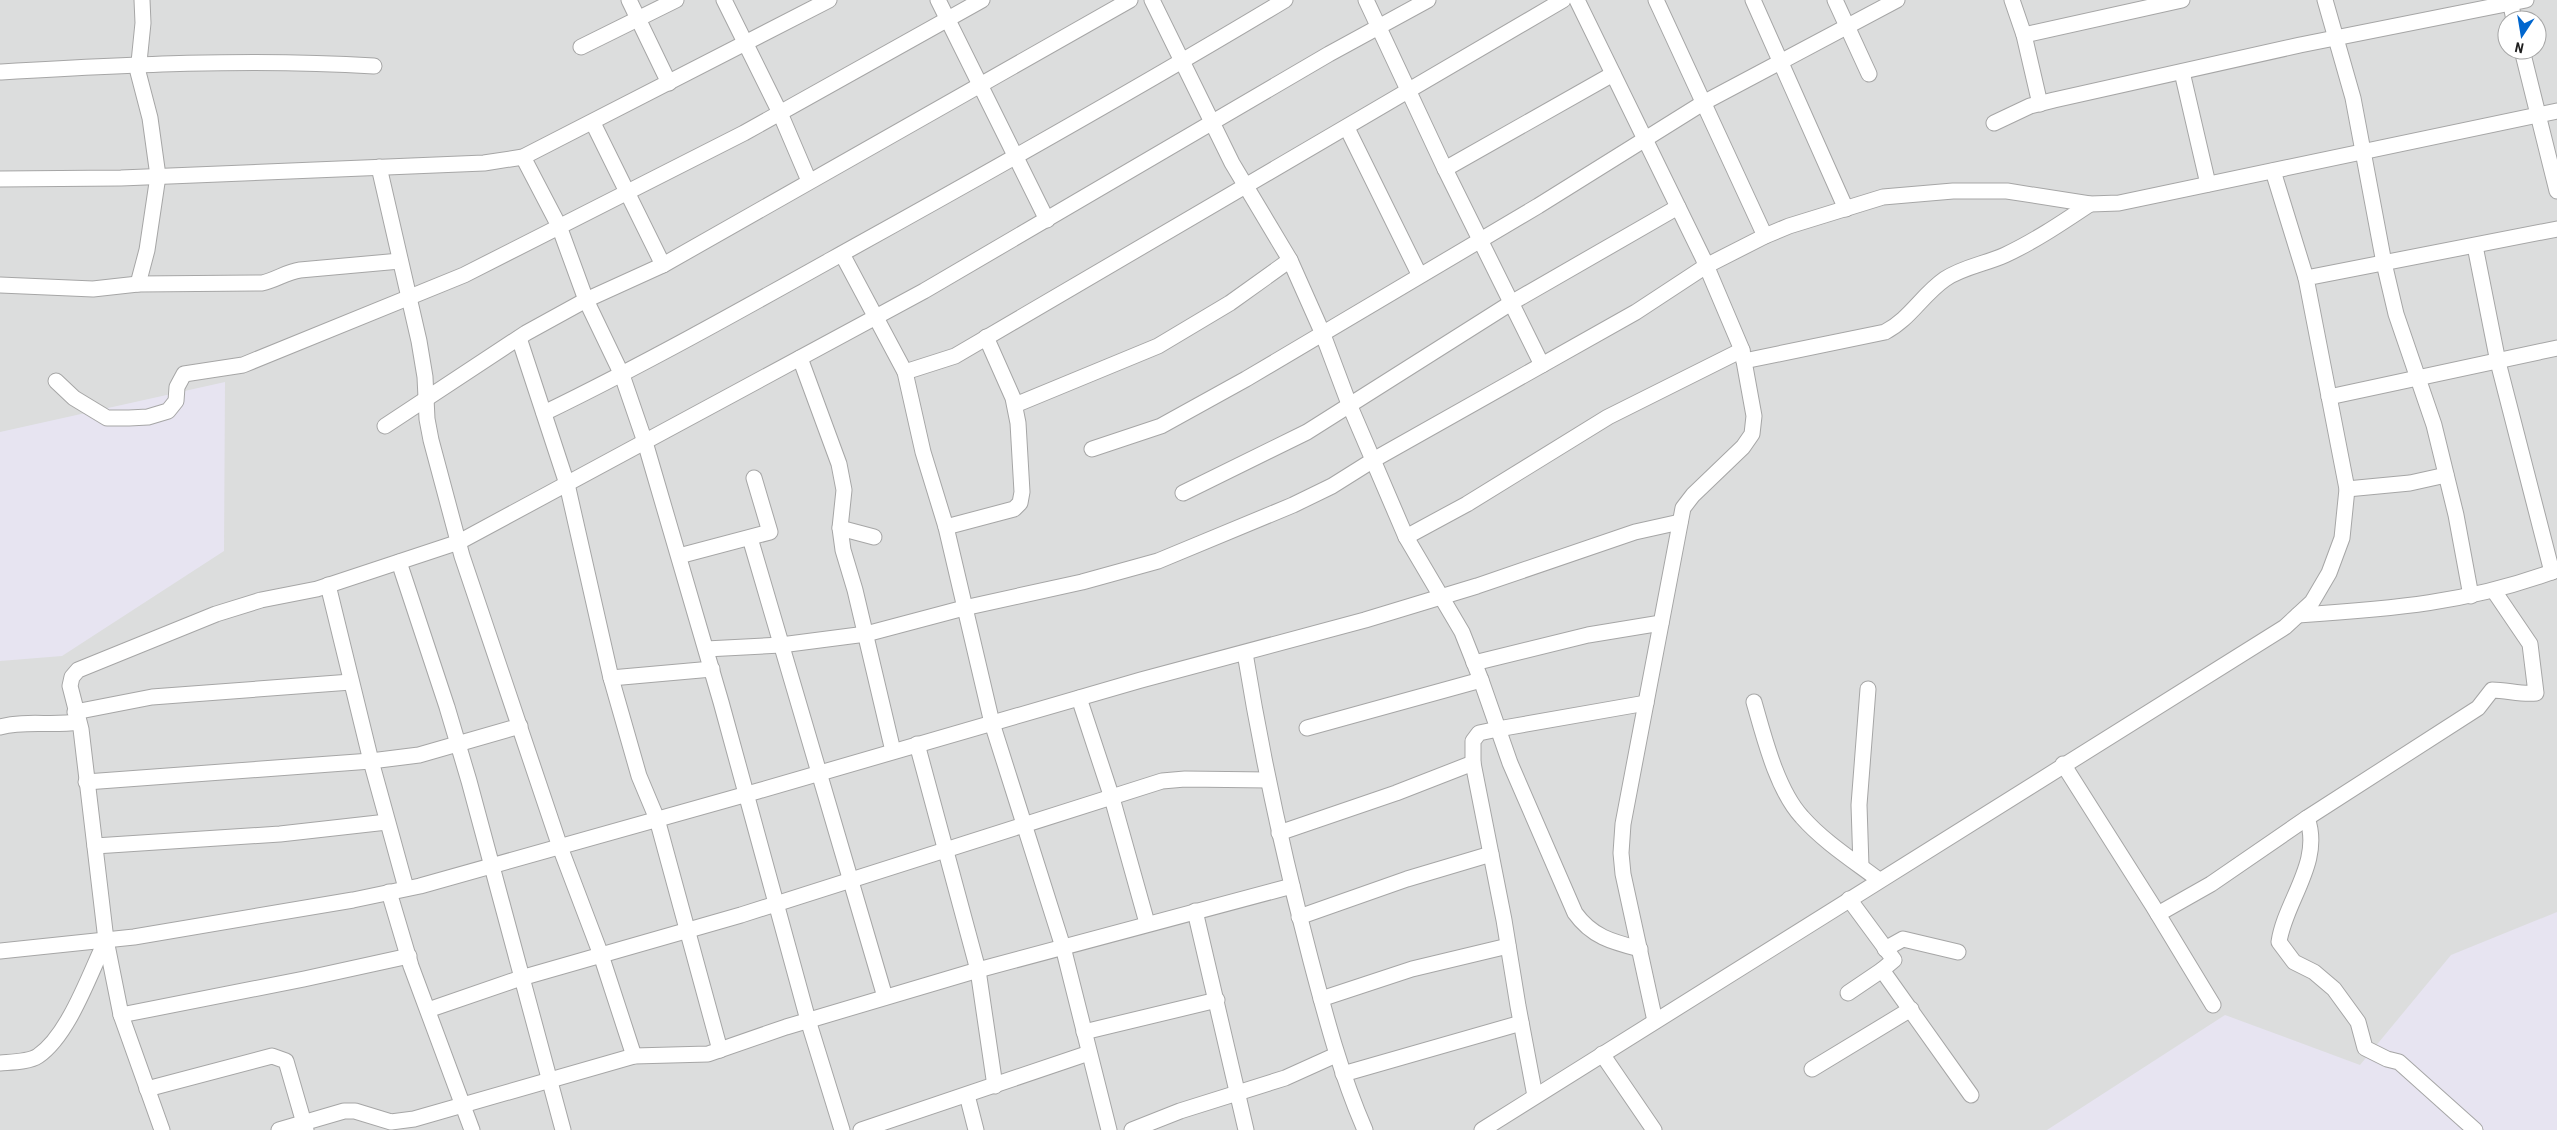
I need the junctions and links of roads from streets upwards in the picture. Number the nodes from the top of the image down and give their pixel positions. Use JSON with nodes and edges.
{"nodes":[{"id":1,"x":142,"y":0,"type":"edge"},
{"id":2,"x":629,"y":0,"type":"edge"},
{"id":3,"x":676,"y":0,"type":"edge"},
{"id":4,"x":724,"y":0,"type":"edge"},
{"id":5,"x":829,"y":0,"type":"edge"},
{"id":6,"x":938,"y":0,"type":"edge"},
{"id":7,"x":982,"y":0,"type":"edge"},
{"id":8,"x":1130,"y":0,"type":"edge"},
{"id":9,"x":1152,"y":0,"type":"edge"},
{"id":10,"x":1285,"y":0,"type":"edge"},
{"id":11,"x":1366,"y":0,"type":"edge"},
{"id":12,"x":1428,"y":0,"type":"edge"},
{"id":13,"x":1562,"y":0,"type":"edge"},
{"id":14,"x":1577,"y":0,"type":"edge"},
{"id":15,"x":1656,"y":0,"type":"edge"},
{"id":16,"x":1753,"y":0,"type":"edge"},
{"id":17,"x":1835,"y":0,"type":"edge"},
{"id":18,"x":2012,"y":0,"type":"edge"},
{"id":19,"x":2182,"y":0,"type":"edge"},
{"id":20,"x":2325,"y":0,"type":"edge"},
{"id":21,"x":2526,"y":0,"type":"edge"},
{"id":22,"x":1895,"y":1,"type":"edge"},
{"id":23,"x":2510,"y":2,"type":"edge"},
{"id":24,"x":638,"y":20,"type":"junction"},
{"id":25,"x":947,"y":20,"type":"junction"},
{"id":26,"x":1379,"y":27,"type":"junction"},
{"id":27,"x":1848,"y":28,"type":"junction"},
{"id":28,"x":2024,"y":35,"type":"junction"},
{"id":29,"x":2336,"y":38,"type":"junction"},
{"id":30,"x":745,"y":44,"type":"junction"},
{"id":31,"x":581,"y":47,"type":"dead end"},
{"id":32,"x":2524,"y":60,"type":"edge"},
{"id":33,"x":1183,"y":61,"type":"junction"},
{"id":34,"x":1781,"y":63,"type":"junction"},
{"id":35,"x":139,"y":64,"type":"junction"},
{"id":36,"x":374,"y":66,"type":"dead end"},
{"id":37,"x":0,"y":72,"type":"edge"},
{"id":38,"x":2182,"y":72,"type":"junction"},
{"id":39,"x":1613,"y":74,"type":"junction"},
{"id":40,"x":1869,"y":74,"type":"dead end"},
{"id":41,"x":669,"y":82,"type":"junction"},
{"id":42,"x":978,"y":85,"type":"junction"},
{"id":43,"x":1410,"y":91,"type":"junction"},
{"id":44,"x":1703,"y":103,"type":"junction"},
{"id":45,"x":2040,"y":104,"type":"junction"},
{"id":46,"x":2557,"y":111,"type":"edge"},
{"id":47,"x":780,"y":113,"type":"junction"},
{"id":48,"x":2537,"y":115,"type":"junction"},
{"id":49,"x":1213,"y":122,"type":"junction"},
{"id":50,"x":593,"y":123,"type":"junction"},
{"id":51,"x":1994,"y":123,"type":"dead end"},
{"id":52,"x":1347,"y":128,"type":"junction"},
{"id":53,"x":1645,"y":139,"type":"junction"},
{"id":54,"x":2362,"y":152,"type":"junction"},
{"id":55,"x":1017,"y":156,"type":"junction"},
{"id":56,"x":523,"y":158,"type":"junction"},
{"id":57,"x":379,"y":167,"type":"junction"},
{"id":58,"x":1445,"y":169,"type":"junction"},
{"id":59,"x":2273,"y":171,"type":"junction"},
{"id":60,"x":158,"y":176,"type":"junction"},
{"id":61,"x":0,"y":179,"type":"edge"},
{"id":62,"x":809,"y":181,"type":"junction"},
{"id":63,"x":1246,"y":184,"type":"junction"},
{"id":64,"x":2208,"y":184,"type":"junction"},
{"id":65,"x":627,"y":191,"type":"junction"},
{"id":66,"x":2557,"y":191,"type":"edge"},
{"id":67,"x":2090,"y":204,"type":"junction"},
{"id":68,"x":1678,"y":207,"type":"junction"},
{"id":69,"x":1846,"y":209,"type":"junction"},
{"id":70,"x":1047,"y":220,"type":"junction"},
{"id":71,"x":559,"y":226,"type":"junction"},
{"id":72,"x":2557,"y":229,"type":"edge"},
{"id":73,"x":1765,"y":236,"type":"junction"},
{"id":74,"x":1480,"y":240,"type":"junction"},
{"id":75,"x":2475,"y":246,"type":"junction"},
{"id":76,"x":842,"y":254,"type":"junction"},
{"id":77,"x":1290,"y":260,"type":"junction"},
{"id":78,"x":400,"y":261,"type":"junction"},
{"id":79,"x":663,"y":264,"type":"junction"},
{"id":80,"x":2384,"y":264,"type":"junction"},
{"id":81,"x":1706,"y":266,"type":"junction"},
{"id":82,"x":1419,"y":274,"type":"junction"},
{"id":83,"x":2306,"y":278,"type":"junction"},
{"id":84,"x":138,"y":284,"type":"junction"},
{"id":85,"x":0,"y":285,"type":"edge"},
{"id":86,"x":409,"y":298,"type":"junction"},
{"id":87,"x":586,"y":300,"type":"junction"},
{"id":88,"x":1511,"y":303,"type":"junction"},
{"id":89,"x":877,"y":317,"type":"junction"},
{"id":90,"x":1322,"y":332,"type":"junction"},
{"id":91,"x":986,"y":337,"type":"junction"},
{"id":92,"x":519,"y":338,"type":"junction"},
{"id":93,"x":2557,"y":348,"type":"edge"},
{"id":94,"x":1743,"y":355,"type":"junction"},
{"id":95,"x":800,"y":358,"type":"junction"},
{"id":96,"x":2498,"y":362,"type":"junction"},
{"id":97,"x":1542,"y":365,"type":"junction"},
{"id":98,"x":905,"y":372,"type":"junction"},
{"id":99,"x":622,"y":375,"type":"junction"},
{"id":100,"x":2420,"y":378,"type":"junction"},
{"id":101,"x":56,"y":381,"type":"dead end"},
{"id":102,"x":2329,"y":397,"type":"junction"},
{"id":103,"x":425,"y":401,"type":"junction"},
{"id":104,"x":1349,"y":404,"type":"junction"},
{"id":105,"x":1015,"y":405,"type":"junction"},
{"id":106,"x":544,"y":413,"type":"junction"},
{"id":107,"x":385,"y":426,"type":"dead end"},
{"id":108,"x":645,"y":442,"type":"junction"},
{"id":109,"x":1092,"y":450,"type":"dead end"},
{"id":110,"x":1375,"y":459,"type":"junction"},
{"id":111,"x":2446,"y":475,"type":"junction"},
{"id":112,"x":754,"y":478,"type":"dead end"},
{"id":113,"x":567,"y":484,"type":"junction"},
{"id":114,"x":2347,"y":489,"type":"junction"},
{"id":115,"x":1183,"y":493,"type":"dead end"},
{"id":116,"x":1680,"y":522,"type":"junction"},
{"id":117,"x":946,"y":527,"type":"junction"},
{"id":118,"x":840,"y":528,"type":"junction"},
{"id":119,"x":1406,"y":536,"type":"junction"},
{"id":120,"x":874,"y":537,"type":"dead end"},
{"id":121,"x":750,"y":538,"type":"junction"},
{"id":122,"x":459,"y":542,"type":"junction"},
{"id":123,"x":679,"y":556,"type":"junction"},
{"id":124,"x":399,"y":562,"type":"junction"},
{"id":125,"x":2555,"y":571,"type":"edge"},
{"id":126,"x":328,"y":585,"type":"junction"},
{"id":127,"x":2494,"y":591,"type":"junction"},
{"id":128,"x":2471,"y":596,"type":"junction"},
{"id":129,"x":1441,"y":597,"type":"junction"},
{"id":130,"x":964,"y":608,"type":"junction"},
{"id":131,"x":2298,"y":615,"type":"junction"},
{"id":132,"x":1661,"y":623,"type":"junction"},
{"id":133,"x":866,"y":634,"type":"junction"},
{"id":134,"x":781,"y":645,"type":"junction"},
{"id":135,"x":706,"y":649,"type":"junction"},
{"id":136,"x":1245,"y":653,"type":"junction"},
{"id":137,"x":1474,"y":663,"type":"junction"},
{"id":138,"x":712,"y":669,"type":"junction"},
{"id":139,"x":612,"y":678,"type":"junction"},
{"id":140,"x":1481,"y":680,"type":"junction"},
{"id":141,"x":351,"y":682,"type":"junction"},
{"id":142,"x":1868,"y":690,"type":"dead end"},
{"id":143,"x":1078,"y":698,"type":"junction"},
{"id":144,"x":1754,"y":702,"type":"dead end"},
{"id":145,"x":1646,"y":703,"type":"junction"},
{"id":146,"x":77,"y":717,"type":"junction"},
{"id":147,"x":992,"y":722,"type":"junction"},
{"id":148,"x":520,"y":726,"type":"junction"},
{"id":149,"x":0,"y":727,"type":"edge"},
{"id":150,"x":1308,"y":728,"type":"dead end"},
{"id":151,"x":1498,"y":729,"type":"junction"},
{"id":152,"x":917,"y":744,"type":"junction"},
{"id":153,"x":458,"y":745,"type":"junction"},
{"id":154,"x":893,"y":750,"type":"junction"},
{"id":155,"x":371,"y":761,"type":"junction"},
{"id":156,"x":1473,"y":763,"type":"junction"},
{"id":157,"x":2063,"y":764,"type":"junction"},
{"id":158,"x":820,"y":773,"type":"junction"},
{"id":159,"x":1268,"y":780,"type":"junction"},
{"id":160,"x":86,"y":782,"type":"junction"},
{"id":161,"x":747,"y":794,"type":"junction"},
{"id":162,"x":1112,"y":798,"type":"junction"},
{"id":163,"x":2307,"y":818,"type":"junction"},
{"id":164,"x":657,"y":819,"type":"junction"},
{"id":165,"x":387,"y":822,"type":"junction"},
{"id":166,"x":1024,"y":824,"type":"junction"},
{"id":167,"x":1279,"y":833,"type":"junction"},
{"id":168,"x":95,"y":846,"type":"junction"},
{"id":169,"x":560,"y":847,"type":"junction"},
{"id":170,"x":945,"y":850,"type":"junction"},
{"id":171,"x":1491,"y":854,"type":"junction"},
{"id":172,"x":1861,"y":866,"type":"junction"},
{"id":173,"x":491,"y":867,"type":"junction"},
{"id":174,"x":1879,"y":880,"type":"junction"},
{"id":175,"x":849,"y":881,"type":"junction"},
{"id":176,"x":1292,"y":886,"type":"junction"},
{"id":177,"x":406,"y":888,"type":"junction"},
{"id":178,"x":389,"y":892,"type":"junction"},
{"id":179,"x":1849,"y":899,"type":"junction"},
{"id":180,"x":777,"y":903,"type":"junction"},
{"id":181,"x":1195,"y":911,"type":"junction"},
{"id":182,"x":2158,"y":914,"type":"junction"},
{"id":183,"x":1300,"y":917,"type":"junction"},
{"id":184,"x":1147,"y":923,"type":"junction"},
{"id":185,"x":688,"y":930,"type":"junction"},
{"id":186,"x":106,"y":940,"type":"junction"},
{"id":187,"x":1508,"y":946,"type":"junction"},
{"id":188,"x":1063,"y":947,"type":"junction"},
{"id":189,"x":1640,"y":949,"type":"junction"},
{"id":190,"x":1886,"y":949,"type":"junction"},
{"id":191,"x":0,"y":951,"type":"edge"},
{"id":192,"x":1958,"y":952,"type":"dead end"},
{"id":193,"x":601,"y":955,"type":"junction"},
{"id":194,"x":409,"y":956,"type":"junction"},
{"id":195,"x":978,"y":970,"type":"junction"},
{"id":196,"x":1882,"y":970,"type":"junction"},
{"id":197,"x":520,"y":978,"type":"junction"},
{"id":198,"x":1848,"y":993,"type":"dead end"},
{"id":199,"x":885,"y":997,"type":"junction"},
{"id":200,"x":1321,"y":999,"type":"junction"},
{"id":201,"x":1217,"y":1000,"type":"junction"},
{"id":202,"x":2213,"y":1005,"type":"dead end"},
{"id":203,"x":1911,"y":1009,"type":"junction"},
{"id":204,"x":428,"y":1010,"type":"junction"},
{"id":205,"x":121,"y":1015,"type":"junction"},
{"id":206,"x":808,"y":1020,"type":"junction"},
{"id":207,"x":1655,"y":1020,"type":"junction"},
{"id":208,"x":1521,"y":1023,"type":"junction"},
{"id":209,"x":1084,"y":1032,"type":"junction"},
{"id":210,"x":720,"y":1050,"type":"junction"},
{"id":211,"x":1089,"y":1053,"type":"junction"},
{"id":212,"x":1602,"y":1054,"type":"junction"},
{"id":213,"x":1336,"y":1055,"type":"junction"},
{"id":214,"x":634,"y":1056,"type":"junction"},
{"id":215,"x":0,"y":1064,"type":"edge"},
{"id":216,"x":1812,"y":1069,"type":"dead end"},
{"id":217,"x":1343,"y":1074,"type":"junction"},
{"id":218,"x":548,"y":1080,"type":"junction"},
{"id":219,"x":995,"y":1086,"type":"junction"},
{"id":220,"x":147,"y":1089,"type":"junction"},
{"id":221,"x":1238,"y":1092,"type":"junction"},
{"id":222,"x":967,"y":1095,"type":"junction"},
{"id":223,"x":1971,"y":1095,"type":"dead end"},
{"id":224,"x":1535,"y":1096,"type":"junction"},
{"id":225,"x":463,"y":1105,"type":"junction"},
{"id":226,"x":304,"y":1126,"type":"edge"},
{"id":227,"x":162,"y":1130,"type":"edge"},
{"id":228,"x":280,"y":1130,"type":"edge"},
{"id":229,"x":472,"y":1130,"type":"edge"},
{"id":230,"x":563,"y":1130,"type":"edge"},
{"id":231,"x":842,"y":1130,"type":"edge"},
{"id":232,"x":861,"y":1130,"type":"edge"},
{"id":233,"x":976,"y":1130,"type":"edge"},
{"id":234,"x":1109,"y":1130,"type":"edge"},
{"id":235,"x":1132,"y":1130,"type":"edge"},
{"id":236,"x":1246,"y":1130,"type":"edge"},
{"id":237,"x":1365,"y":1130,"type":"edge"},
{"id":238,"x":1482,"y":1130,"type":"edge"},
{"id":239,"x":1654,"y":1130,"type":"edge"},
{"id":240,"x":2474,"y":1130,"type":"edge"}],
"edges":[{"from":1,"to":35,"type":"street"},
{"from":2,"to":24,"type":"street"},
{"from":3,"to":24,"type":"street"},
{"from":4,"to":30,"type":"street"},
{"from":5,"to":30,"type":"street"},
{"from":6,"to":25,"type":"street"},
{"from":7,"to":25,"type":"street"},
{"from":8,"to":42,"type":"street"},
{"from":9,"to":33,"type":"street"},
{"from":10,"to":33,"type":"street"},
{"from":11,"to":26,"type":"street"},
{"from":12,"to":26,"type":"street"},
{"from":13,"to":43,"type":"street"},
{"from":14,"to":39,"type":"street"},
{"from":15,"to":44,"type":"street"},
{"from":16,"to":34,"type":"street"},
{"from":17,"to":27,"type":"street"},
{"from":18,"to":28,"type":"street"},
{"from":19,"to":28,"type":"street"},
{"from":20,"to":29,"type":"street"},
{"from":21,"to":23,"type":"street"},
{"from":22,"to":27,"type":"street"},
{"from":23,"to":29,"type":"street"},
{"from":24,"to":31,"type":"street"},
{"from":24,"to":41,"type":"street"},
{"from":25,"to":42,"type":"street"},
{"from":25,"to":47,"type":"street"},
{"from":26,"to":43,"type":"street"},
{"from":26,"to":49,"type":"street"},
{"from":27,"to":34,"type":"street"},
{"from":27,"to":40,"type":"street"},
{"from":28,"to":45,"type":"street"},
{"from":29,"to":38,"type":"street"},
{"from":29,"to":54,"type":"street"},
{"from":30,"to":41,"type":"street"},
{"from":30,"to":47,"type":"street"},
{"from":32,"to":48,"type":"street"},
{"from":33,"to":49,"type":"street"},
{"from":33,"to":55,"type":"street"},
{"from":34,"to":44,"type":"street"},
{"from":34,"to":69,"type":"street"},
{"from":35,"to":36,"type":"street"},
{"from":35,"to":37,"type":"street"},
{"from":35,"to":60,"type":"street"},
{"from":38,"to":45,"type":"street"},
{"from":38,"to":64,"type":"street"},
{"from":39,"to":53,"type":"street"},
{"from":39,"to":58,"type":"street"},
{"from":41,"to":50,"type":"street"},
{"from":42,"to":55,"type":"street"},
{"from":42,"to":62,"type":"street"},
{"from":43,"to":52,"type":"street"},
{"from":43,"to":58,"type":"street"},
{"from":44,"to":53,"type":"street"},
{"from":44,"to":73,"type":"street"},
{"from":45,"to":51,"type":"street"},
{"from":46,"to":48,"type":"street"},
{"from":47,"to":62,"type":"street"},
{"from":47,"to":65,"type":"street"},
{"from":48,"to":54,"type":"street"},
{"from":48,"to":66,"type":"street"},
{"from":49,"to":63,"type":"street"},
{"from":49,"to":70,"type":"street"},
{"from":50,"to":56,"type":"street"},
{"from":50,"to":65,"type":"street"},
{"from":52,"to":63,"type":"street"},
{"from":52,"to":82,"type":"street"},
{"from":53,"to":68,"type":"street"},
{"from":53,"to":74,"type":"street"},
{"from":54,"to":59,"type":"street"},
{"from":54,"to":80,"type":"street"},
{"from":55,"to":70,"type":"street"},
{"from":55,"to":76,"type":"street"},
{"from":56,"to":57,"type":"street"},
{"from":56,"to":71,"type":"street"},
{"from":57,"to":60,"type":"street"},
{"from":57,"to":78,"type":"street"},
{"from":58,"to":74,"type":"street"},
{"from":59,"to":64,"type":"street"},
{"from":59,"to":83,"type":"street"},
{"from":60,"to":61,"type":"street"},
{"from":60,"to":84,"type":"street"},
{"from":62,"to":79,"type":"street"},
{"from":63,"to":77,"type":"street"},
{"from":63,"to":91,"type":"street"},
{"from":64,"to":67,"type":"street"},
{"from":65,"to":71,"type":"street"},
{"from":65,"to":79,"type":"street"},
{"from":67,"to":69,"type":"street"},
{"from":67,"to":94,"type":"street"},
{"from":68,"to":81,"type":"street"},
{"from":68,"to":88,"type":"street"},
{"from":69,"to":73,"type":"street"},
{"from":70,"to":89,"type":"street"},
{"from":71,"to":86,"type":"street"},
{"from":71,"to":87,"type":"street"},
{"from":72,"to":75,"type":"street"},
{"from":73,"to":81,"type":"street"},
{"from":74,"to":82,"type":"street"},
{"from":74,"to":88,"type":"street"},
{"from":75,"to":80,"type":"street"},
{"from":75,"to":96,"type":"street"},
{"from":76,"to":89,"type":"street"},
{"from":76,"to":99,"type":"street"},
{"from":77,"to":90,"type":"street"},
{"from":77,"to":105,"type":"street"},
{"from":78,"to":84,"type":"street"},
{"from":78,"to":86,"type":"street"},
{"from":79,"to":87,"type":"street"},
{"from":80,"to":83,"type":"street"},
{"from":80,"to":100,"type":"street"},
{"from":81,"to":94,"type":"street"},
{"from":81,"to":97,"type":"street"},
{"from":82,"to":90,"type":"street"},
{"from":83,"to":102,"type":"street"},
{"from":84,"to":85,"type":"street"},
{"from":86,"to":101,"type":"street"},
{"from":86,"to":103,"type":"street"},
{"from":87,"to":92,"type":"street"},
{"from":87,"to":99,"type":"street"},
{"from":88,"to":97,"type":"street"},
{"from":88,"to":104,"type":"street"},
{"from":89,"to":95,"type":"street"},
{"from":89,"to":98,"type":"street"},
{"from":90,"to":104,"type":"street"},
{"from":90,"to":109,"type":"street"},
{"from":91,"to":98,"type":"street"},
{"from":91,"to":105,"type":"street"},
{"from":92,"to":103,"type":"street"},
{"from":92,"to":106,"type":"street"},
{"from":93,"to":96,"type":"street"},
{"from":94,"to":116,"type":"street"},
{"from":94,"to":119,"type":"street"},
{"from":95,"to":108,"type":"street"},
{"from":95,"to":118,"type":"street"},
{"from":96,"to":100,"type":"street"},
{"from":96,"to":125,"type":"street"},
{"from":97,"to":110,"type":"street"},
{"from":98,"to":117,"type":"street"},
{"from":99,"to":106,"type":"street"},
{"from":99,"to":108,"type":"street"},
{"from":100,"to":102,"type":"street"},
{"from":100,"to":111,"type":"street"},
{"from":102,"to":114,"type":"street"},
{"from":103,"to":107,"type":"street"},
{"from":103,"to":122,"type":"street"},
{"from":104,"to":110,"type":"street"},
{"from":104,"to":115,"type":"street"},
{"from":105,"to":117,"type":"street"},
{"from":106,"to":113,"type":"street"},
{"from":108,"to":113,"type":"street"},
{"from":108,"to":123,"type":"street"},
{"from":110,"to":119,"type":"street"},
{"from":110,"to":130,"type":"street"},
{"from":111,"to":114,"type":"street"},
{"from":111,"to":128,"type":"street"},
{"from":112,"to":121,"type":"street"},
{"from":113,"to":122,"type":"street"},
{"from":113,"to":139,"type":"street"},
{"from":114,"to":131,"type":"street"},
{"from":116,"to":129,"type":"street"},
{"from":116,"to":132,"type":"street"},
{"from":117,"to":130,"type":"street"},
{"from":118,"to":120,"type":"street"},
{"from":118,"to":133,"type":"street"},
{"from":119,"to":129,"type":"street"},
{"from":121,"to":123,"type":"street"},
{"from":121,"to":134,"type":"street"},
{"from":122,"to":124,"type":"street"},
{"from":122,"to":148,"type":"street"},
{"from":123,"to":135,"type":"street"},
{"from":124,"to":126,"type":"street"},
{"from":124,"to":153,"type":"street"},
{"from":125,"to":127,"type":"street"},
{"from":126,"to":141,"type":"street"},
{"from":126,"to":146,"type":"street"},
{"from":127,"to":128,"type":"street"},
{"from":127,"to":163,"type":"street"},
{"from":128,"to":131,"type":"street"},
{"from":129,"to":136,"type":"street"},
{"from":129,"to":137,"type":"street"},
{"from":130,"to":133,"type":"street"},
{"from":130,"to":147,"type":"street"},
{"from":131,"to":157,"type":"street"},
{"from":132,"to":137,"type":"street"},
{"from":132,"to":145,"type":"street"},
{"from":133,"to":134,"type":"street"},
{"from":133,"to":154,"type":"street"},
{"from":134,"to":135,"type":"street"},
{"from":134,"to":158,"type":"street"},
{"from":135,"to":138,"type":"street"},
{"from":136,"to":143,"type":"street"},
{"from":136,"to":159,"type":"street"},
{"from":137,"to":140,"type":"street"},
{"from":138,"to":139,"type":"street"},
{"from":138,"to":161,"type":"street"},
{"from":139,"to":164,"type":"street"},
{"from":140,"to":150,"type":"street"},
{"from":140,"to":151,"type":"street"},
{"from":141,"to":146,"type":"street"},
{"from":141,"to":155,"type":"street"},
{"from":142,"to":172,"type":"street"},
{"from":143,"to":147,"type":"street"},
{"from":143,"to":162,"type":"street"},
{"from":144,"to":172,"type":"street"},
{"from":145,"to":151,"type":"street"},
{"from":145,"to":189,"type":"street"},
{"from":146,"to":149,"type":"street"},
{"from":146,"to":160,"type":"street"},
{"from":147,"to":152,"type":"street"},
{"from":147,"to":166,"type":"street"},
{"from":148,"to":153,"type":"street"},
{"from":148,"to":169,"type":"street"},
{"from":151,"to":156,"type":"street"},
{"from":151,"to":189,"type":"street"},
{"from":152,"to":154,"type":"street"},
{"from":152,"to":170,"type":"street"},
{"from":153,"to":155,"type":"street"},
{"from":153,"to":173,"type":"street"},
{"from":154,"to":158,"type":"street"},
{"from":155,"to":160,"type":"street"},
{"from":155,"to":165,"type":"street"},
{"from":156,"to":167,"type":"street"},
{"from":156,"to":171,"type":"street"},
{"from":157,"to":174,"type":"street"},
{"from":157,"to":182,"type":"street"},
{"from":158,"to":161,"type":"street"},
{"from":158,"to":175,"type":"street"},
{"from":159,"to":162,"type":"street"},
{"from":159,"to":167,"type":"street"},
{"from":160,"to":168,"type":"street"},
{"from":161,"to":164,"type":"street"},
{"from":161,"to":180,"type":"street"},
{"from":162,"to":166,"type":"street"},
{"from":162,"to":184,"type":"street"},
{"from":163,"to":182,"type":"street"},
{"from":163,"to":240,"type":"street"},
{"from":164,"to":169,"type":"street"},
{"from":164,"to":185,"type":"street"},
{"from":165,"to":168,"type":"street"},
{"from":165,"to":177,"type":"street"},
{"from":166,"to":170,"type":"street"},
{"from":166,"to":188,"type":"street"},
{"from":167,"to":176,"type":"street"},
{"from":168,"to":186,"type":"street"},
{"from":169,"to":173,"type":"street"},
{"from":169,"to":193,"type":"street"},
{"from":170,"to":175,"type":"street"},
{"from":170,"to":195,"type":"street"},
{"from":171,"to":183,"type":"street"},
{"from":171,"to":187,"type":"street"},
{"from":172,"to":174,"type":"street"},
{"from":173,"to":177,"type":"street"},
{"from":173,"to":197,"type":"street"},
{"from":174,"to":179,"type":"street"},
{"from":175,"to":180,"type":"street"},
{"from":175,"to":199,"type":"street"},
{"from":176,"to":181,"type":"street"},
{"from":176,"to":183,"type":"street"},
{"from":177,"to":178,"type":"street"},
{"from":178,"to":186,"type":"street"},
{"from":178,"to":194,"type":"street"},
{"from":179,"to":190,"type":"street"},
{"from":179,"to":207,"type":"street"},
{"from":180,"to":185,"type":"street"},
{"from":180,"to":206,"type":"street"},
{"from":181,"to":184,"type":"street"},
{"from":181,"to":201,"type":"street"},
{"from":182,"to":202,"type":"street"},
{"from":183,"to":200,"type":"street"},
{"from":184,"to":188,"type":"street"},
{"from":185,"to":193,"type":"street"},
{"from":185,"to":210,"type":"street"},
{"from":186,"to":191,"type":"street"},
{"from":186,"to":205,"type":"street"},
{"from":186,"to":215,"type":"street"},
{"from":187,"to":200,"type":"street"},
{"from":187,"to":208,"type":"street"},
{"from":188,"to":195,"type":"street"},
{"from":188,"to":209,"type":"street"},
{"from":189,"to":207,"type":"street"},
{"from":190,"to":192,"type":"street"},
{"from":190,"to":196,"type":"street"},
{"from":193,"to":197,"type":"street"},
{"from":193,"to":214,"type":"street"},
{"from":194,"to":204,"type":"street"},
{"from":194,"to":205,"type":"street"},
{"from":195,"to":199,"type":"street"},
{"from":195,"to":219,"type":"street"},
{"from":196,"to":198,"type":"street"},
{"from":196,"to":203,"type":"street"},
{"from":197,"to":204,"type":"street"},
{"from":197,"to":218,"type":"street"},
{"from":199,"to":206,"type":"street"},
{"from":200,"to":213,"type":"street"},
{"from":201,"to":209,"type":"street"},
{"from":201,"to":221,"type":"street"},
{"from":203,"to":216,"type":"street"},
{"from":203,"to":223,"type":"street"},
{"from":204,"to":225,"type":"street"},
{"from":205,"to":220,"type":"street"},
{"from":206,"to":210,"type":"street"},
{"from":206,"to":231,"type":"street"},
{"from":207,"to":212,"type":"street"},
{"from":208,"to":217,"type":"street"},
{"from":208,"to":224,"type":"street"},
{"from":209,"to":211,"type":"street"},
{"from":210,"to":214,"type":"street"},
{"from":211,"to":219,"type":"street"},
{"from":211,"to":234,"type":"street"},
{"from":212,"to":224,"type":"street"},
{"from":212,"to":239,"type":"street"},
{"from":213,"to":217,"type":"street"},
{"from":213,"to":221,"type":"street"},
{"from":214,"to":218,"type":"street"},
{"from":217,"to":237,"type":"street"},
{"from":218,"to":225,"type":"street"},
{"from":218,"to":230,"type":"street"},
{"from":219,"to":222,"type":"street"},
{"from":220,"to":226,"type":"street"},
{"from":220,"to":227,"type":"street"},
{"from":221,"to":235,"type":"street"},
{"from":221,"to":236,"type":"street"},
{"from":222,"to":232,"type":"street"},
{"from":222,"to":233,"type":"street"},
{"from":224,"to":238,"type":"street"},
{"from":225,"to":226,"type":"street"},
{"from":225,"to":229,"type":"street"},
{"from":226,"to":228,"type":"street"}]}
